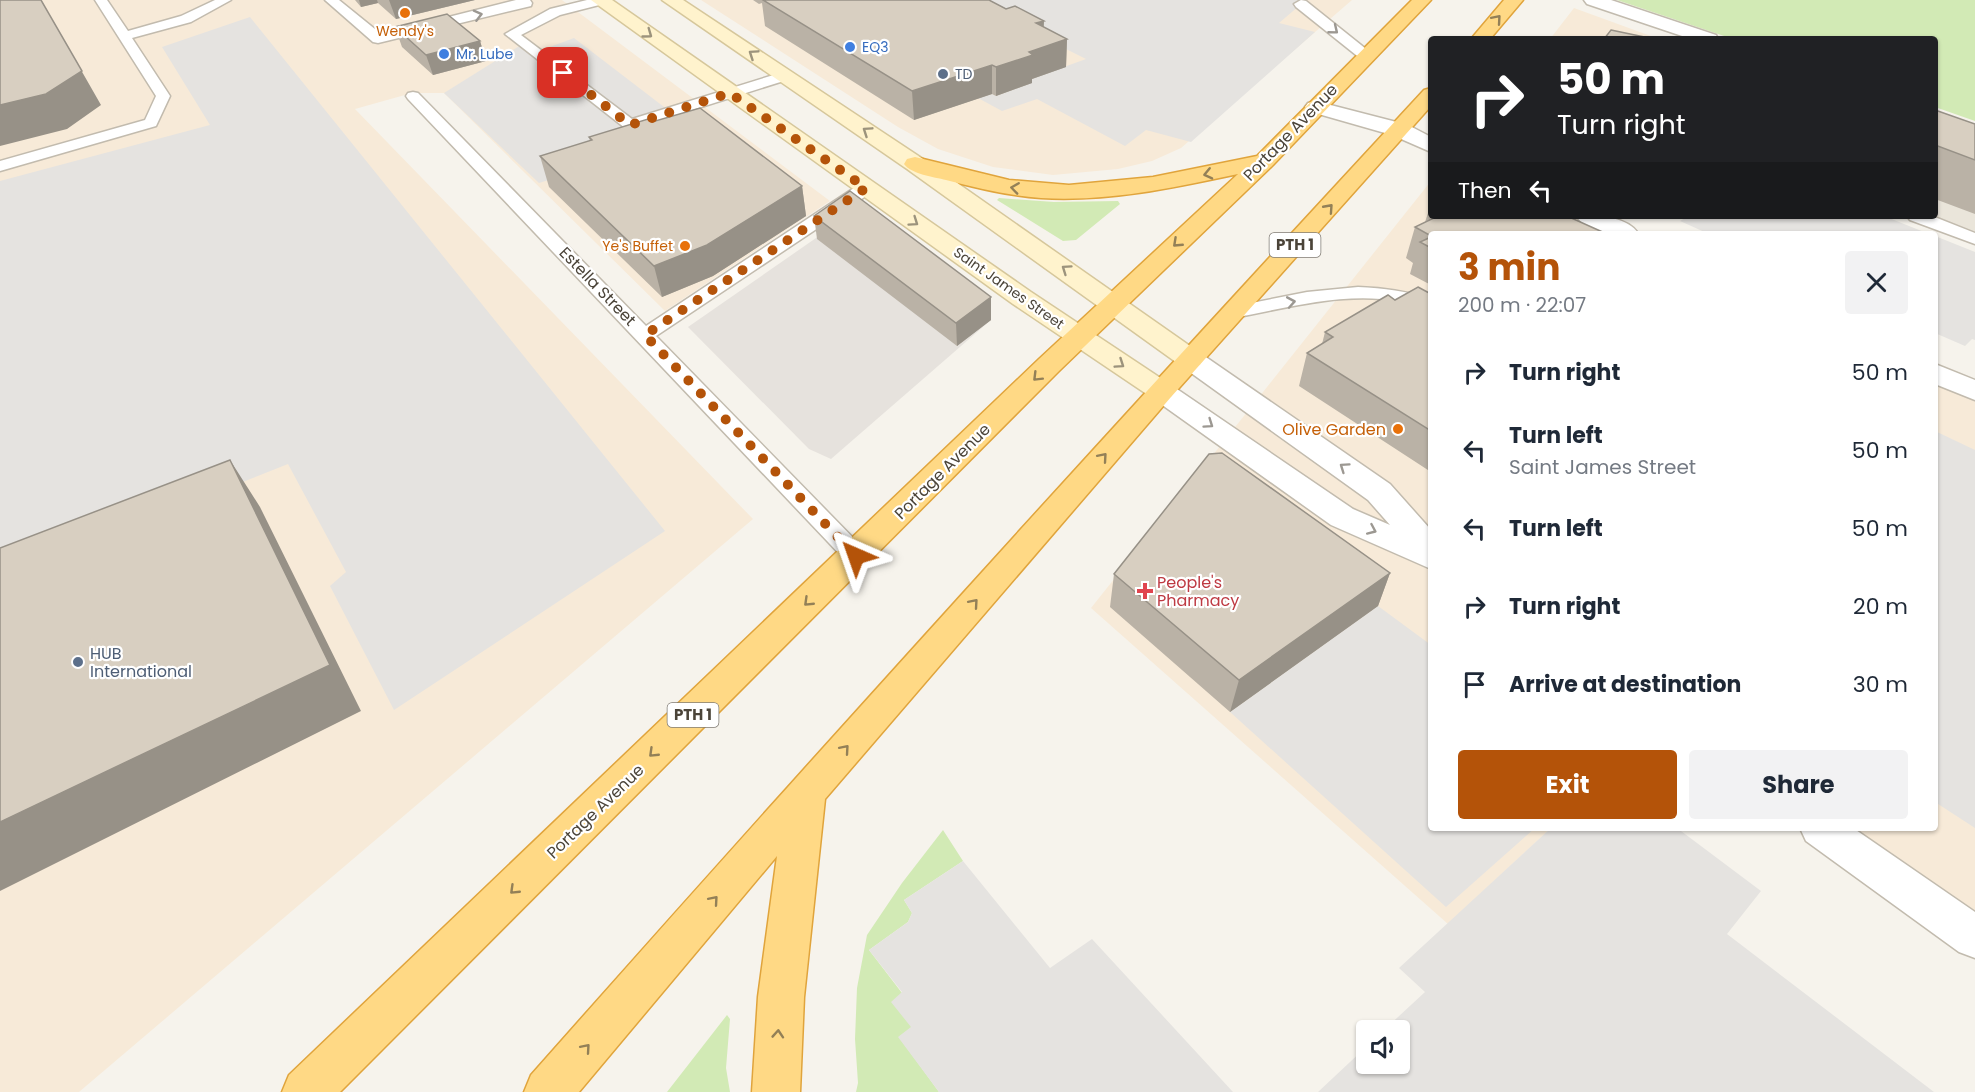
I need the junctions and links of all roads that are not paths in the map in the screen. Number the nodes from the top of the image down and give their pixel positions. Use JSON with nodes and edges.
{"nodes":[{"id":1,"x":101,"y":0,"type":"edge"},
{"id":2,"x":226,"y":0,"type":"edge"},
{"id":3,"x":331,"y":0,"type":"edge"},
{"id":4,"x":601,"y":0,"type":"edge"},
{"id":5,"x":671,"y":0,"type":"edge"},
{"id":6,"x":1422,"y":0,"type":"edge"},
{"id":7,"x":1514,"y":0,"type":"edge"},
{"id":8,"x":1593,"y":0,"type":"edge"},
{"id":9,"x":524,"y":1,"type":"edge"},
{"id":10,"x":1301,"y":4,"type":"dead end"},
{"id":11,"x":555,"y":12,"type":"junction"},
{"id":12,"x":124,"y":36,"type":"junction"},
{"id":13,"x":1483,"y":36,"type":"edge"},
{"id":14,"x":1695,"y":36,"type":"edge"},
{"id":15,"x":1366,"y":56,"type":"junction"},
{"id":16,"x":785,"y":76,"type":"junction"},
{"id":17,"x":730,"y":93,"type":"junction"},
{"id":18,"x":413,"y":96,"type":"dead end"},
{"id":19,"x":1428,"y":97,"type":"edge"},
{"id":20,"x":1315,"y":107,"type":"junction"},
{"id":21,"x":1400,"y":130,"type":"junction"},
{"id":22,"x":1428,"y":144,"type":"edge"},
{"id":23,"x":1265,"y":160,"type":"junction"},
{"id":24,"x":915,"y":164,"type":"junction"},
{"id":25,"x":0,"y":166,"type":"edge"},
{"id":26,"x":866,"y":188,"type":"junction"},
{"id":27,"x":1594,"y":219,"type":"edge"},
{"id":28,"x":1924,"y":219,"type":"edge"},
{"id":29,"x":1620,"y":231,"type":"edge"},
{"id":30,"x":1975,"y":239,"type":"edge"},
{"id":31,"x":1113,"y":303,"type":"junction"},
{"id":32,"x":1428,"y":304,"type":"edge"},
{"id":33,"x":1233,"y":312,"type":"junction"},
{"id":34,"x":645,"y":335,"type":"junction"},
{"id":35,"x":1078,"y":336,"type":"junction"},
{"id":36,"x":1190,"y":359,"type":"junction"},
{"id":37,"x":1938,"y":374,"type":"edge"},
{"id":38,"x":1161,"y":391,"type":"junction"},
{"id":39,"x":1975,"y":392,"type":"edge"},
{"id":40,"x":1428,"y":548,"type":"edge"},
{"id":41,"x":856,"y":556,"type":"junction"},
{"id":42,"x":1428,"y":556,"type":"edge"},
{"id":43,"x":806,"y":793,"type":"junction"},
{"id":44,"x":1824,"y":831,"type":"edge"},
{"id":45,"x":1975,"y":937,"type":"edge"},
{"id":46,"x":344,"y":1055,"type":"junction"},
{"id":47,"x":281,"y":1092,"type":"edge"},
{"id":48,"x":306,"y":1092,"type":"edge"},
{"id":49,"x":548,"y":1092,"type":"edge"},
{"id":50,"x":776,"y":1092,"type":"edge"}],
"edges":[{"from":1,"to":12,"type":"lane"},
{"from":2,"to":12,"type":"lane"},
{"from":3,"to":9,"type":"lane","one_way":true},
{"from":4,"to":11,"type":"lane"},
{"from":4,"to":17,"type":"main road","name":"Saint James Street","one_way":true},
{"from":16,"to":5,"type":"main road","one_way":true},
{"from":6,"to":15,"type":"highway","name":"Portage Avenue","number":"PTH 1"},
{"from":13,"to":7,"type":"highway","one_way":true},
{"from":8,"to":14,"type":"street"},
{"from":9,"to":11,"type":"lane"},
{"from":10,"to":15,"type":"lane","one_way":true},
{"from":11,"to":17,"type":"lane"},
{"from":12,"to":25,"type":"lane"},
{"from":15,"to":20,"type":"highway","name":"Portage Avenue","number":"PTH 1"},
{"from":16,"to":17,"type":"lane"},
{"from":24,"to":16,"type":"main road","one_way":true},
{"from":17,"to":26,"type":"main road","name":"Saint James Street"},
{"from":18,"to":34,"type":"lane","name":"Estella Street"},
{"from":19,"to":21,"type":"highway","number":"PTH 1"},
{"from":20,"to":21,"type":"street"},
{"from":20,"to":23,"type":"highway","name":"Portage Avenue","number":"PTH 1"},
{"from":21,"to":22,"type":"street"},
{"from":33,"to":21,"type":"highway","number":"PTH 1","one_way":true},
{"from":23,"to":24,"type":"highway","one_way":true},
{"from":23,"to":31,"type":"highway","name":"Portage Avenue","number":"PTH 1","one_way":true},
{"from":31,"to":24,"type":"main road","one_way":true},
{"from":26,"to":34,"type":"lane"},
{"from":26,"to":35,"type":"main road","name":"Saint James Street","one_way":true},
{"from":27,"to":29,"type":"street"},
{"from":28,"to":30,"type":"lane"},
{"from":31,"to":35,"type":"highway","name":"Portage Avenue","number":"PTH 1"},
{"from":31,"to":36,"type":"main road"},
{"from":33,"to":32,"type":"lane","one_way":true},
{"from":33,"to":36,"type":"highway","number":"PTH 1"},
{"from":34,"to":41,"type":"lane","name":"Estella Street"},
{"from":35,"to":38,"type":"main road","name":"Saint James Street","one_way":true},
{"from":35,"to":41,"type":"highway","name":"Portage Avenue","number":"PTH 1","one_way":true},
{"from":36,"to":38,"type":"highway","number":"PTH 1"},
{"from":40,"to":36,"type":"street","one_way":true},
{"from":37,"to":39,"type":"street"},
{"from":38,"to":42,"type":"street","name":"Saint James Street","one_way":true},
{"from":43,"to":38,"type":"highway","number":"PTH 1","one_way":true},
{"from":41,"to":46,"type":"highway","name":"Portage Avenue","number":"PTH 1","one_way":true},
{"from":49,"to":43,"type":"highway","number":"PTH 1","one_way":true},
{"from":50,"to":43,"type":"highway","one_way":true},
{"from":44,"to":45,"type":"street"},
{"from":46,"to":47,"type":"highway"},
{"from":46,"to":48,"type":"highway","name":"Portage Avenue","number":"PTH 1"}]}
